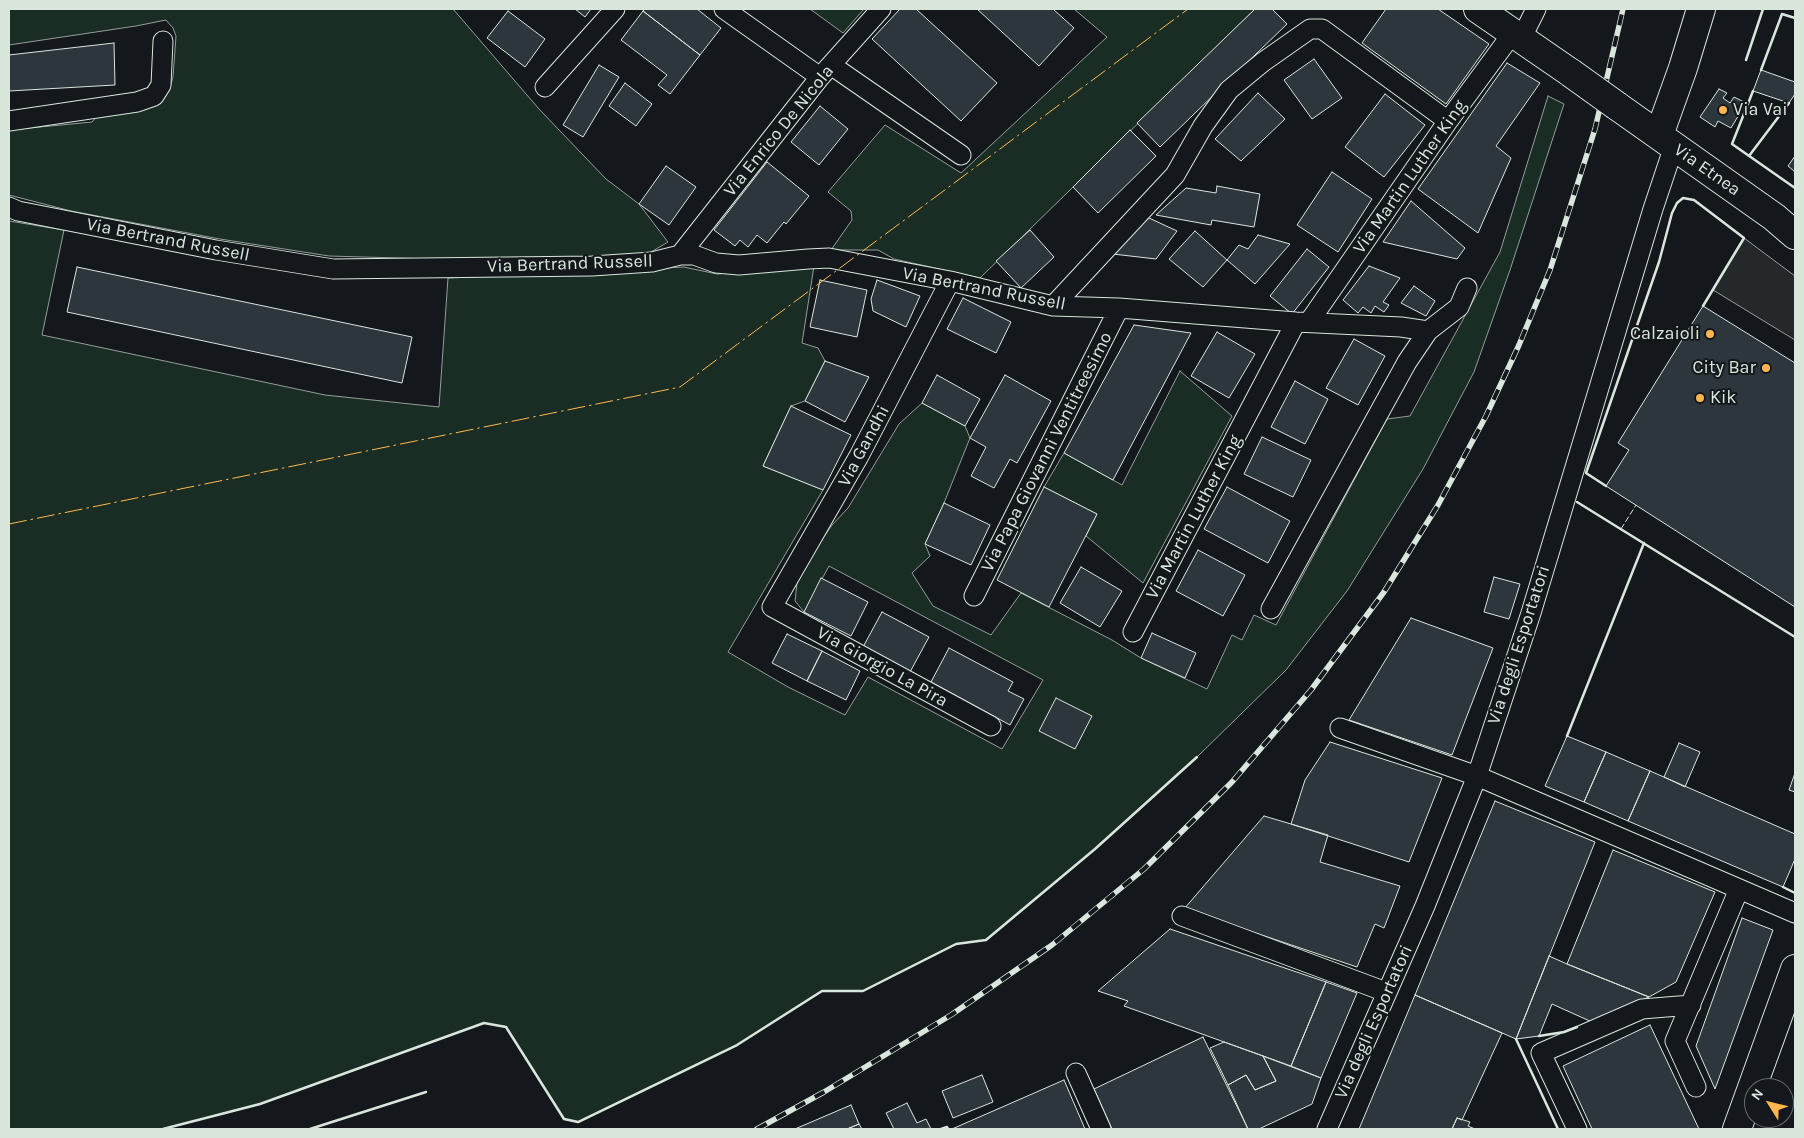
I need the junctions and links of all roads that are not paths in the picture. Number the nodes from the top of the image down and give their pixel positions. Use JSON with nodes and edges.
{"nodes":[{"id":1,"x":615,"y":9,"type":"edge"},
{"id":2,"x":724,"y":9,"type":"edge"},
{"id":3,"x":880,"y":9,"type":"edge"},
{"id":4,"x":1478,"y":9,"type":"edge"},
{"id":5,"x":1536,"y":9,"type":"edge"},
{"id":6,"x":1701,"y":9,"type":"edge"},
{"id":7,"x":1517,"y":37,"type":"junction"},
{"id":8,"x":163,"y":41,"type":"dead end"},
{"id":9,"x":826,"y":71,"type":"junction"},
{"id":10,"x":545,"y":87,"type":"dead end"},
{"id":11,"x":9,"y":121,"type":"edge"},
{"id":12,"x":1448,"y":121,"type":"junction"},
{"id":13,"x":1667,"y":141,"type":"junction"},
{"id":14,"x":961,"y":155,"type":"dead end"},
{"id":15,"x":9,"y":207,"type":"edge"},
{"id":16,"x":1795,"y":235,"type":"edge"},
{"id":17,"x":680,"y":255,"type":"junction"},
{"id":18,"x":950,"y":281,"type":"junction"},
{"id":19,"x":1467,"y":288,"type":"dead end"},
{"id":20,"x":1053,"y":306,"type":"junction"},
{"id":21,"x":1119,"y":308,"type":"junction"},
{"id":22,"x":1302,"y":322,"type":"junction"},
{"id":23,"x":1428,"y":331,"type":"junction"},
{"id":24,"x":974,"y":596,"type":"dead end"},
{"id":25,"x":772,"y":607,"type":"joint"},
{"id":26,"x":1271,"y":608,"type":"dead end"},
{"id":27,"x":1133,"y":632,"type":"dead end"},
{"id":28,"x":991,"y":726,"type":"dead end"},
{"id":29,"x":1340,"y":728,"type":"dead end"},
{"id":30,"x":1477,"y":776,"type":"junction"},
{"id":31,"x":1739,"y":889,"type":"junction"},
{"id":32,"x":1795,"y":913,"type":"edge"},
{"id":33,"x":1182,"y":916,"type":"dead end"},
{"id":34,"x":1795,"y":968,"type":"edge"},
{"id":35,"x":1386,"y":992,"type":"junction"},
{"id":36,"x":1691,"y":1004,"type":"junction"},
{"id":37,"x":1076,"y":1074,"type":"dead end"},
{"id":38,"x":1696,"y":1087,"type":"dead end"},
{"id":39,"x":1101,"y":1129,"type":"edge"},
{"id":40,"x":1327,"y":1129,"type":"edge"},
{"id":41,"x":1577,"y":1129,"type":"edge"},
{"id":42,"x":1737,"y":1129,"type":"edge"}],
"edges":[{"from":1,"to":10,"type":"street"},
{"from":2,"to":9,"type":"street"},
{"from":3,"to":9,"type":"street","name":"Via Enrico De Nicola"},
{"from":4,"to":7,"type":"main road"},
{"from":5,"to":7,"type":"street","name":"Via Martin Luther King"},
{"from":6,"to":13,"type":"main road"},
{"from":7,"to":12,"type":"street","name":"Via Martin Luther King"},
{"from":7,"to":13,"type":"main road","name":"Via Etnea","bridge":true},
{"from":8,"to":11,"type":"street"},
{"from":9,"to":14,"type":"street"},
{"from":9,"to":17,"type":"street","name":"Via Enrico De Nicola"},
{"from":12,"to":20,"type":"street"},
{"from":12,"to":22,"type":"street","name":"Via Martin Luther King"},
{"from":13,"to":16,"type":"main road","name":"Via Etnea"},
{"from":13,"to":30,"type":"street","name":"Via degli Esportatori"},
{"from":15,"to":17,"type":"street","name":"Via Bertrand Russell"},
{"from":17,"to":18,"type":"street","name":"Via Bertrand Russell"},
{"from":18,"to":20,"type":"street","name":"Via Bertrand Russell"},
{"from":18,"to":25,"type":"street","name":"Via Gandhi"},
{"from":19,"to":23,"type":"street"},
{"from":20,"to":21,"type":"street","name":"Via Bertrand Russell"},
{"from":21,"to":22,"type":"street","name":"Via Bertrand Russell"},
{"from":21,"to":24,"type":"street","name":"Via Papa Giovanni Ventitreesimo"},
{"from":22,"to":23,"type":"street","name":"Via Bertrand Russell"},
{"from":22,"to":27,"type":"street","name":"Via Martin Luther King"},
{"from":23,"to":26,"type":"street"},
{"from":25,"to":28,"type":"street","name":"Via Giorgio La Pira"},
{"from":29,"to":30,"type":"street"},
{"from":30,"to":31,"type":"street"},
{"from":30,"to":35,"type":"street","name":"Via degli Esportatori"},
{"from":31,"to":32,"type":"street"},
{"from":31,"to":36,"type":"street"},
{"from":33,"to":35,"type":"street"},
{"from":34,"to":42,"type":"main road"},
{"from":35,"to":40,"type":"street","name":"Via degli Esportatori"},
{"from":36,"to":38,"type":"street"},
{"from":36,"to":41,"type":"street"},
{"from":37,"to":39,"type":"street"}]}
